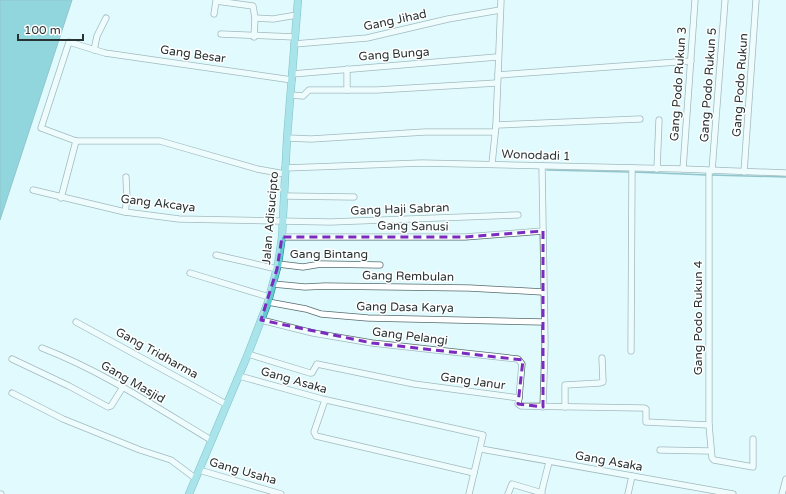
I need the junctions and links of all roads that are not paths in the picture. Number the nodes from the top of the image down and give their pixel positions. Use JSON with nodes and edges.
{"nodes":[{"id":1,"x":298,"y":0,"type":"edge"},
{"id":2,"x":500,"y":0,"type":"edge"},
{"id":3,"x":695,"y":0,"type":"edge"},
{"id":4,"x":725,"y":0,"type":"edge"},
{"id":5,"x":756,"y":0,"type":"edge"},
{"id":6,"x":500,"y":10,"type":"junction"},
{"id":7,"x":214,"y":14,"type":"dead end"},
{"id":8,"x":297,"y":15,"type":"junction"},
{"id":9,"x":106,"y":18,"type":"dead end"},
{"id":10,"x":255,"y":18,"type":"junction"},
{"id":11,"x":221,"y":34,"type":"dead end"},
{"id":12,"x":254,"y":37,"type":"junction"},
{"id":13,"x":294,"y":40,"type":"junction"},
{"id":14,"x":94,"y":50,"type":"junction"},
{"id":15,"x":498,"y":57,"type":"junction"},
{"id":16,"x":691,"y":61,"type":"junction"},
{"id":17,"x":347,"y":69,"type":"junction"},
{"id":18,"x":498,"y":75,"type":"junction"},
{"id":19,"x":292,"y":77,"type":"junction"},
{"id":20,"x":497,"y":83,"type":"junction"},
{"id":21,"x":347,"y":90,"type":"junction"},
{"id":22,"x":291,"y":95,"type":"junction"},
{"id":23,"x":640,"y":119,"type":"dead end"},
{"id":24,"x":659,"y":120,"type":"dead end"},
{"id":25,"x":41,"y":126,"type":"joint"},
{"id":26,"x":495,"y":128,"type":"junction"},
{"id":27,"x":287,"y":138,"type":"junction"},
{"id":28,"x":76,"y":141,"type":"junction"},
{"id":29,"x":492,"y":164,"type":"junction"},
{"id":30,"x":542,"y":166,"type":"junction"},
{"id":31,"x":632,"y":168,"type":"junction"},
{"id":32,"x":658,"y":169,"type":"junction"},
{"id":33,"x":683,"y":169,"type":"junction"},
{"id":34,"x":285,"y":171,"type":"junction"},
{"id":35,"x":710,"y":171,"type":"junction"},
{"id":36,"x":744,"y":172,"type":"junction"},
{"id":37,"x":786,"y":173,"type":"edge"},
{"id":38,"x":126,"y":177,"type":"dead end"},
{"id":39,"x":33,"y":190,"type":"dead end"},
{"id":40,"x":284,"y":196,"type":"junction"},
{"id":41,"x":354,"y":197,"type":"dead end"},
{"id":42,"x":61,"y":198,"type":"junction"},
{"id":43,"x":125,"y":212,"type":"junction"},
{"id":44,"x":518,"y":215,"type":"dead end"},
{"id":45,"x":283,"y":220,"type":"junction"},
{"id":46,"x":543,"y":231,"type":"junction"},
{"id":47,"x":282,"y":237,"type":"junction"},
{"id":48,"x":216,"y":255,"type":"dead end"},
{"id":49,"x":380,"y":264,"type":"dead end"},
{"id":50,"x":278,"y":266,"type":"junction"},
{"id":51,"x":190,"y":273,"type":"dead end"},
{"id":52,"x":273,"y":284,"type":"junction"},
{"id":53,"x":543,"y":292,"type":"junction"},
{"id":54,"x":268,"y":299,"type":"junction"},
{"id":55,"x":261,"y":320,"type":"junction"},
{"id":56,"x":76,"y":322,"type":"dead end"},
{"id":57,"x":544,"y":322,"type":"junction"},
{"id":58,"x":42,"y":348,"type":"dead end"},
{"id":59,"x":631,"y":351,"type":"dead end"},
{"id":60,"x":248,"y":354,"type":"junction"},
{"id":61,"x":602,"y":358,"type":"dead end"},
{"id":62,"x":12,"y":359,"type":"dead end"},
{"id":63,"x":239,"y":376,"type":"junction"},
{"id":64,"x":123,"y":387,"type":"junction"},
{"id":65,"x":12,"y":393,"type":"dead end"},
{"id":66,"x":519,"y":398,"type":"junction"},
{"id":67,"x":325,"y":400,"type":"junction"},
{"id":68,"x":226,"y":404,"type":"junction"},
{"id":69,"x":543,"y":407,"type":"junction"},
{"id":70,"x":565,"y":407,"type":"junction"},
{"id":71,"x":709,"y":425,"type":"junction"},
{"id":72,"x":753,"y":439,"type":"dead end"},
{"id":73,"x":211,"y":440,"type":"junction"},
{"id":74,"x":481,"y":448,"type":"junction"},
{"id":75,"x":660,"y":450,"type":"dead end"},
{"id":76,"x":710,"y":451,"type":"junction"},
{"id":77,"x":549,"y":462,"type":"junction"},
{"id":78,"x":198,"y":470,"type":"junction"},
{"id":79,"x":474,"y":473,"type":"junction"},
{"id":80,"x":632,"y":476,"type":"junction"},
{"id":81,"x":195,"y":478,"type":"junction"},
{"id":82,"x":786,"y":479,"type":"edge"},
{"id":83,"x":541,"y":493,"type":"edge"},
{"id":84,"x":189,"y":494,"type":"edge"},
{"id":85,"x":281,"y":494,"type":"edge"},
{"id":86,"x":469,"y":494,"type":"edge"},
{"id":87,"x":508,"y":494,"type":"edge"},
{"id":88,"x":628,"y":494,"type":"edge"},
{"id":89,"x":733,"y":494,"type":"edge"},
{"id":90,"x":782,"y":494,"type":"edge"}],
"edges":[{"from":1,"to":8,"type":"main road","name":"Jalan Adisucipto"},
{"from":2,"to":6,"type":"street"},
{"from":3,"to":16,"type":"street","name":"Gang Podo Rukun 3"},
{"from":4,"to":35,"type":"street","name":"Gang Podo Rukun 5"},
{"from":5,"to":36,"type":"street","name":"Gang Podo Rukun"},
{"from":6,"to":13,"type":"street","name":"Gang Jihad"},
{"from":6,"to":15,"type":"street"},
{"from":7,"to":10,"type":"street"},
{"from":8,"to":10,"type":"street"},
{"from":8,"to":13,"type":"main road","name":"Jalan Adisucipto"},
{"from":9,"to":14,"type":"street"},
{"from":10,"to":12,"type":"street"},
{"from":11,"to":12,"type":"street","name":"Gang Jihad"},
{"from":12,"to":13,"type":"street","name":"Gang Jihad"},
{"from":13,"to":19,"type":"main road","name":"Jalan Adisucipto"},
{"from":14,"to":19,"type":"street","name":"Gang Besar"},
{"from":14,"to":25,"type":"street","name":"Gang Besar"},
{"from":15,"to":17,"type":"street","name":"Gang Bunga"},
{"from":15,"to":18,"type":"street"},
{"from":16,"to":18,"type":"street"},
{"from":16,"to":33,"type":"street","name":"Gang Podo Rukun 3"},
{"from":17,"to":19,"type":"street","name":"Gang Bunga"},
{"from":17,"to":21,"type":"street"},
{"from":18,"to":20,"type":"street"},
{"from":19,"to":22,"type":"main road","name":"Jalan Adisucipto"},
{"from":20,"to":21,"type":"street"},
{"from":20,"to":26,"type":"street"},
{"from":21,"to":22,"type":"street"},
{"from":22,"to":27,"type":"main road","name":"Jalan Adisucipto"},
{"from":23,"to":26,"type":"street"},
{"from":24,"to":32,"type":"street"},
{"from":25,"to":28,"type":"street","name":"Wonodadi 1"},
{"from":26,"to":27,"type":"street"},
{"from":26,"to":29,"type":"street"},
{"from":27,"to":34,"type":"main road","name":"Jalan Adisucipto"},
{"from":28,"to":34,"type":"street","name":"Wonodadi 1"},
{"from":28,"to":42,"type":"street"},
{"from":29,"to":30,"type":"street","name":"Wonodadi 1"},
{"from":29,"to":34,"type":"street","name":"Wonodadi 1"},
{"from":30,"to":31,"type":"street","name":"Wonodadi 1"},
{"from":30,"to":46,"type":"street"},
{"from":31,"to":32,"type":"street","name":"Wonodadi 1"},
{"from":31,"to":59,"type":"street"},
{"from":32,"to":33,"type":"street","name":"Wonodadi 1"},
{"from":33,"to":35,"type":"street","name":"Wonodadi 1"},
{"from":34,"to":40,"type":"main road","name":"Jalan Adisucipto"},
{"from":35,"to":36,"type":"street","name":"Wonodadi 1"},
{"from":35,"to":71,"type":"street","name":"Gang Podo Rukun 4"},
{"from":36,"to":37,"type":"street","name":"Wonodadi 1"},
{"from":38,"to":43,"type":"street"},
{"from":39,"to":42,"type":"street","name":"Gang Akcaya"},
{"from":40,"to":41,"type":"street"},
{"from":40,"to":45,"type":"main road","name":"Jalan Adisucipto"},
{"from":42,"to":43,"type":"street","name":"Gang Akcaya"},
{"from":43,"to":45,"type":"street","name":"Gang Akcaya"},
{"from":44,"to":45,"type":"street","name":"Gang Haji Sabran"},
{"from":45,"to":47,"type":"main road","name":"Jalan Adisucipto"},
{"from":46,"to":47,"type":"street","name":"Gang Sanusi"},
{"from":46,"to":53,"type":"street"},
{"from":47,"to":50,"type":"main road","name":"Jalan Adisucipto"},
{"from":48,"to":50,"type":"street","name":"Gang Bintang"},
{"from":49,"to":50,"type":"street","name":"Gang Bintang"},
{"from":50,"to":52,"type":"main road","name":"Jalan Adisucipto"},
{"from":51,"to":54,"type":"street","name":"Gang Dasa Karya"},
{"from":52,"to":53,"type":"street","name":"Gang Rembulan"},
{"from":52,"to":54,"type":"main road","name":"Jalan Adisucipto"},
{"from":53,"to":57,"type":"street"},
{"from":54,"to":55,"type":"main road","name":"Jalan Adisucipto"},
{"from":54,"to":57,"type":"street","name":"Gang Dasa Karya"},
{"from":55,"to":60,"type":"main road","name":"Jalan Adisucipto"},
{"from":55,"to":66,"type":"street","name":"Gang Pelangi"},
{"from":56,"to":68,"type":"street","name":"Gang Tridharma"},
{"from":57,"to":69,"type":"street"},
{"from":58,"to":64,"type":"street","name":"Gang Masjid"},
{"from":60,"to":63,"type":"main road","name":"Jalan Adisucipto"},
{"from":60,"to":66,"type":"street","name":"Gang Janur"},
{"from":61,"to":70,"type":"street"},
{"from":62,"to":64,"type":"street"},
{"from":63,"to":67,"type":"street","name":"Gang Asaka"},
{"from":63,"to":68,"type":"main road","name":"Jalan Adisucipto"},
{"from":64,"to":73,"type":"street","name":"Gang Masjid"},
{"from":65,"to":81,"type":"street"},
{"from":66,"to":69,"type":"street","name":"Gang Janur"},
{"from":67,"to":74,"type":"street","name":"Gang Asaka"},
{"from":67,"to":79,"type":"street"},
{"from":68,"to":73,"type":"main road","name":"Jalan Adisucipto"},
{"from":69,"to":70,"type":"street","name":"Gang Janur"},
{"from":70,"to":71,"type":"street","name":"Gang Janur"},
{"from":71,"to":76,"type":"street","name":"Gang Podo Rukun 4"},
{"from":72,"to":76,"type":"street"},
{"from":73,"to":78,"type":"main road","name":"Jalan Adisucipto"},
{"from":74,"to":77,"type":"street","name":"Gang Asaka"},
{"from":74,"to":79,"type":"street"},
{"from":75,"to":76,"type":"street"},
{"from":77,"to":80,"type":"street","name":"Gang Asaka"},
{"from":77,"to":83,"type":"street"},
{"from":78,"to":81,"type":"main road","name":"Jalan Adisucipto"},
{"from":78,"to":85,"type":"street","name":"Gang Usaha"},
{"from":79,"to":86,"type":"street"},
{"from":80,"to":88,"type":"street"},
{"from":80,"to":89,"type":"street","name":"Gang Asaka"},
{"from":81,"to":84,"type":"main road","name":"Jalan Adisucipto"},
{"from":82,"to":90,"type":"street"},
{"from":83,"to":87,"type":"street"}]}
